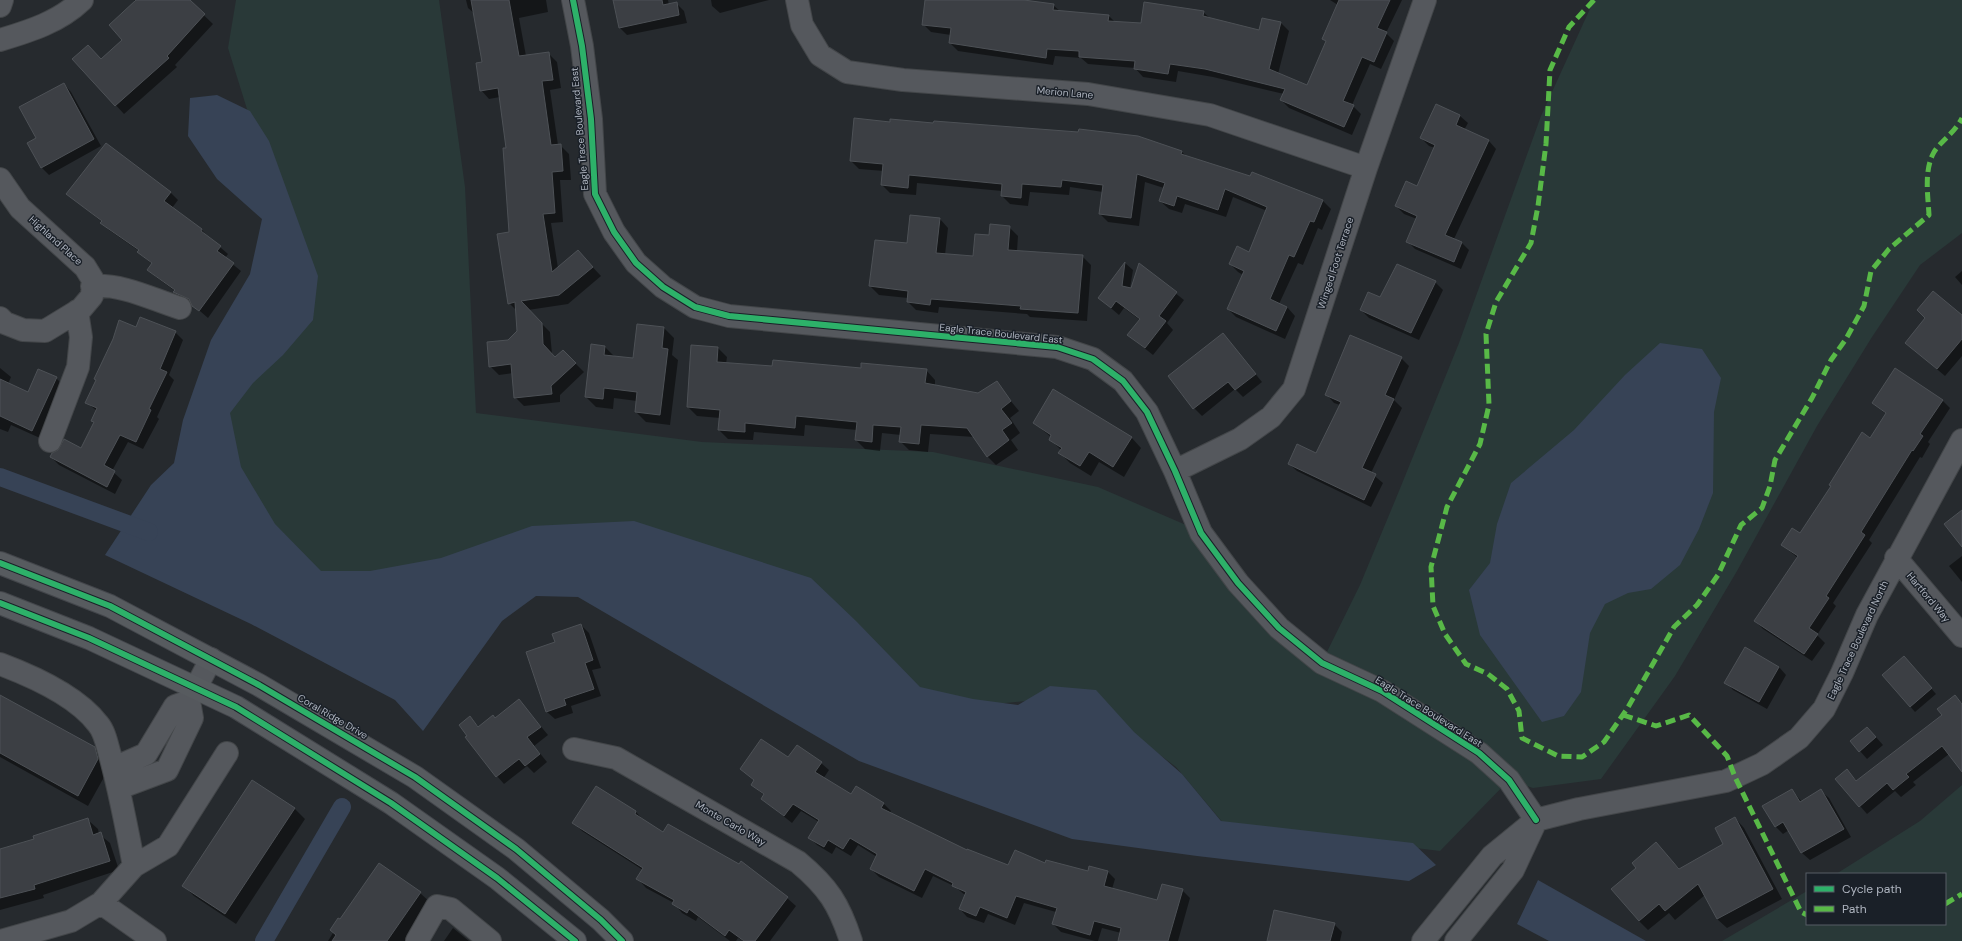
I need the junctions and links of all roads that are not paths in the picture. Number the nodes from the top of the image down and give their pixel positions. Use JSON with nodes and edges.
{"nodes":[{"id":1,"x":2,"y":0,"type":"edge"},
{"id":2,"x":82,"y":0,"type":"edge"},
{"id":3,"x":573,"y":0,"type":"edge"},
{"id":4,"x":797,"y":0,"type":"edge"},
{"id":5,"x":1425,"y":0,"type":"edge"},
{"id":6,"x":0,"y":6,"type":"edge"},
{"id":7,"x":0,"y":40,"type":"edge"},
{"id":8,"x":1366,"y":168,"type":"junction"},
{"id":9,"x":0,"y":179,"type":"edge"},
{"id":10,"x":92,"y":286,"type":"junction"},
{"id":11,"x":180,"y":308,"type":"dead end"},
{"id":12,"x":77,"y":311,"type":"junction"},
{"id":13,"x":0,"y":318,"type":"edge"},
{"id":14,"x":1962,"y":440,"type":"edge"},
{"id":15,"x":50,"y":441,"type":"dead end"},
{"id":16,"x":1175,"y":471,"type":"junction"},
{"id":17,"x":1896,"y":558,"type":"junction"},
{"id":18,"x":0,"y":563,"type":"edge"},
{"id":19,"x":0,"y":603,"type":"edge"},
{"id":20,"x":1962,"y":636,"type":"edge"},
{"id":21,"x":211,"y":659,"type":"junction"},
{"id":22,"x":0,"y":664,"type":"edge"},
{"id":23,"x":193,"y":695,"type":"junction"},
{"id":24,"x":574,"y":749,"type":"dead end"},
{"id":25,"x":226,"y":753,"type":"dead end"},
{"id":26,"x":116,"y":778,"type":"junction"},
{"id":27,"x":1536,"y":820,"type":"junction"},
{"id":28,"x":134,"y":866,"type":"junction"},
{"id":29,"x":101,"y":903,"type":"junction"},
{"id":30,"x":1,"y":941,"type":"edge"},
{"id":31,"x":155,"y":941,"type":"edge"},
{"id":32,"x":417,"y":941,"type":"edge"},
{"id":33,"x":490,"y":941,"type":"edge"},
{"id":34,"x":575,"y":941,"type":"edge"},
{"id":35,"x":622,"y":941,"type":"edge"},
{"id":36,"x":851,"y":941,"type":"edge"},
{"id":37,"x":1423,"y":941,"type":"edge"},
{"id":38,"x":1456,"y":941,"type":"edge"}],
"edges":[{"from":1,"to":6,"type":"street"},
{"from":2,"to":7,"type":"street"},
{"from":3,"to":16,"type":"street","name":"Eagle Trace Boulevard East"},
{"from":4,"to":8,"type":"street","name":"Merion Lane"},
{"from":5,"to":8,"type":"street","name":"Winged Foot Terrace"},
{"from":8,"to":16,"type":"street","name":"Winged Foot Terrace"},
{"from":9,"to":10,"type":"street","name":"Highland Place"},
{"from":10,"to":11,"type":"street"},
{"from":10,"to":12,"type":"street"},
{"from":12,"to":13,"type":"street"},
{"from":12,"to":15,"type":"street"},
{"from":14,"to":17,"type":"street","name":"Eagle Trace Boulevard North"},
{"from":16,"to":27,"type":"street","name":"Eagle Trace Boulevard East"},
{"from":17,"to":20,"type":"street","name":"Hartford Way"},
{"from":17,"to":27,"type":"street","name":"Eagle Trace Boulevard North"},
{"from":18,"to":21,"type":"main road","name":"Coral Ridge Drive"},
{"from":19,"to":23,"type":"main road"},
{"from":21,"to":23,"type":"street"},
{"from":21,"to":35,"type":"main road","name":"Coral Ridge Drive"},
{"from":22,"to":26,"type":"street"},
{"from":23,"to":26,"type":"street"},
{"from":23,"to":34,"type":"main road"},
{"from":24,"to":36,"type":"street","name":"Monte Carlo Way"},
{"from":25,"to":28,"type":"street"},
{"from":26,"to":28,"type":"street"},
{"from":27,"to":37,"type":"street","name":"Eagle Trace Boulevard North"},
{"from":27,"to":38,"type":"street"},
{"from":28,"to":29,"type":"street"},
{"from":29,"to":30,"type":"street"},
{"from":29,"to":31,"type":"street"},
{"from":32,"to":33,"type":"street"}]}
